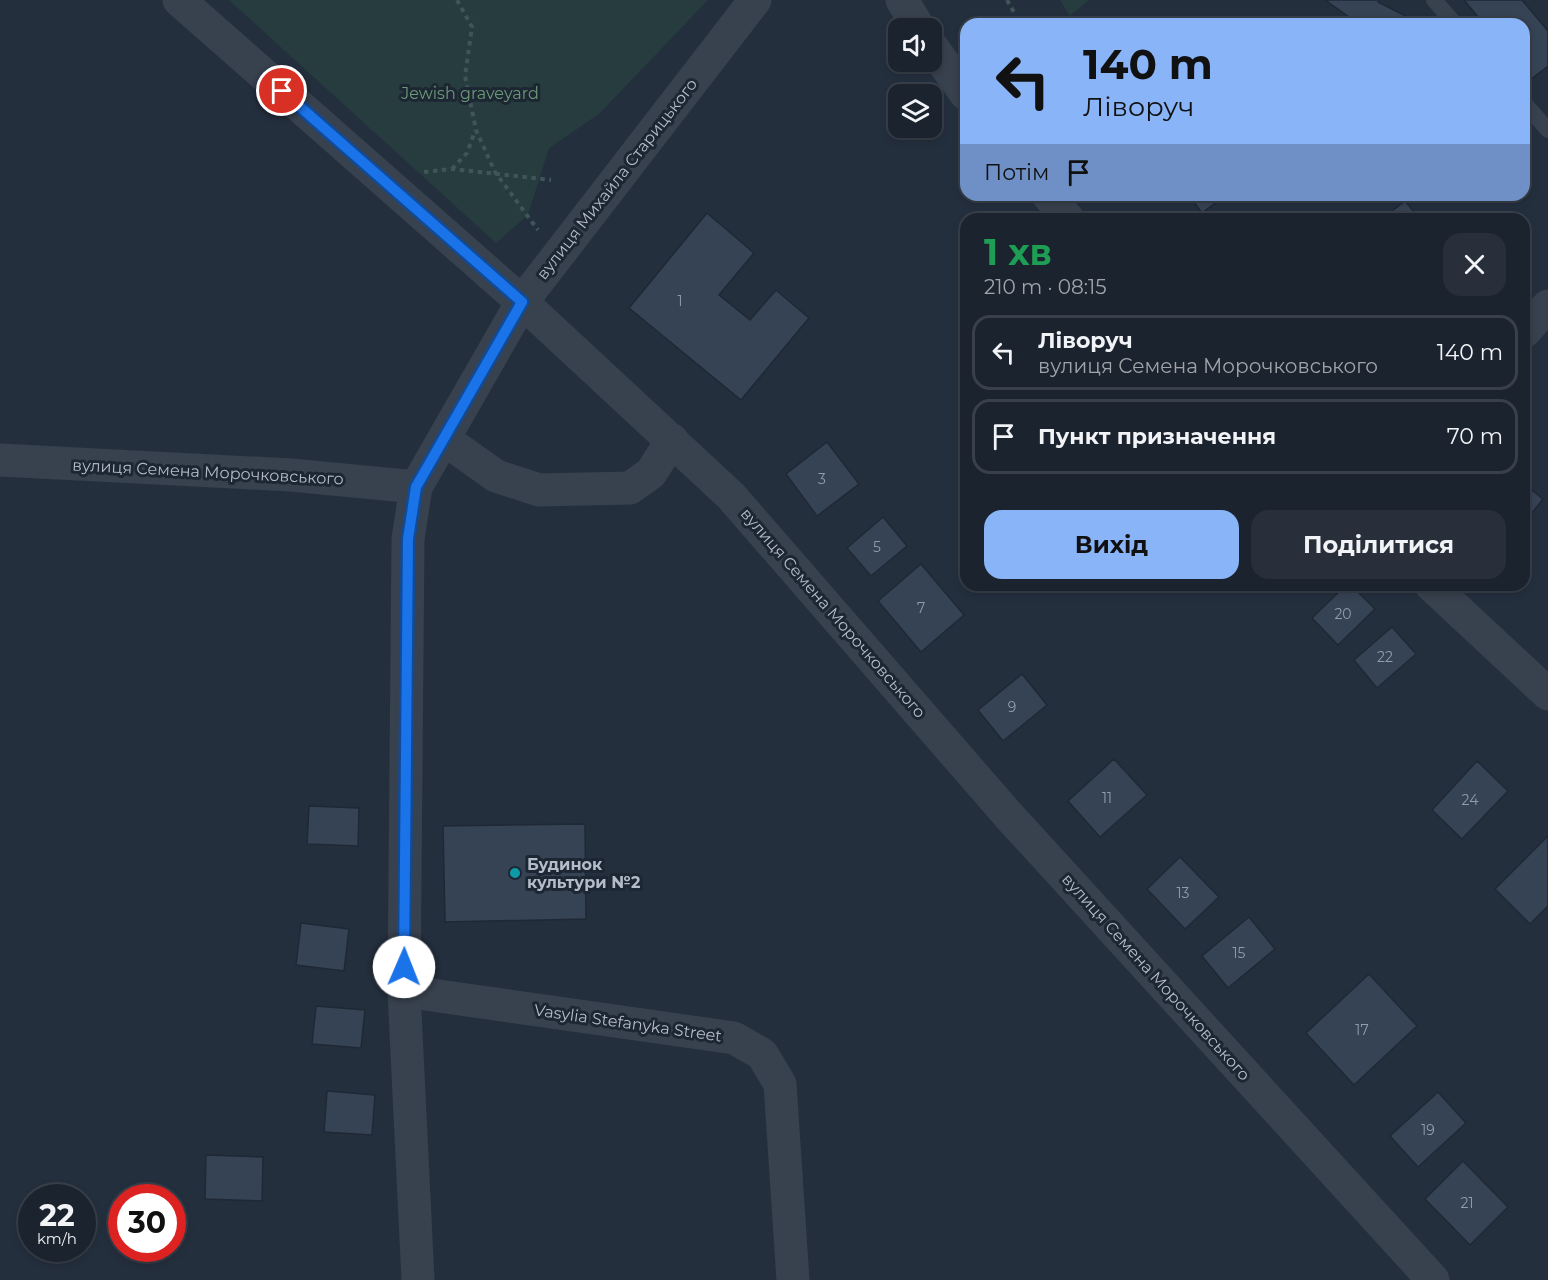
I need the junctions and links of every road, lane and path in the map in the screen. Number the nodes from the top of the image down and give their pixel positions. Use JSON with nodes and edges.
{"nodes":[{"id":1,"x":179,"y":0,"type":"edge"},
{"id":2,"x":457,"y":0,"type":"edge"},
{"id":3,"x":755,"y":0,"type":"edge"},
{"id":4,"x":902,"y":0,"type":"edge"},
{"id":5,"x":1007,"y":0,"type":"edge"},
{"id":6,"x":1434,"y":0,"type":"edge"},
{"id":7,"x":1014,"y":12,"type":"dead end"},
{"id":8,"x":913,"y":18,"type":"edge"},
{"id":9,"x":1450,"y":18,"type":"edge"},
{"id":10,"x":942,"y":61,"type":"edge"},
{"id":11,"x":960,"y":86,"type":"edge"},
{"id":12,"x":1530,"y":110,"type":"edge"},
{"id":13,"x":476,"y":130,"type":"junction"},
{"id":14,"x":1548,"y":130,"type":"edge"},
{"id":15,"x":452,"y":169,"type":"junction"},
{"id":16,"x":495,"y":172,"type":"junction"},
{"id":17,"x":419,"y":173,"type":"dead end"},
{"id":18,"x":551,"y":180,"type":"dead end"},
{"id":19,"x":1053,"y":201,"type":"edge"},
{"id":20,"x":1063,"y":213,"type":"edge"},
{"id":21,"x":540,"y":232,"type":"dead end"},
{"id":22,"x":522,"y":302,"type":"junction"},
{"id":23,"x":1548,"y":306,"type":"edge"},
{"id":24,"x":1530,"y":326,"type":"edge"},
{"id":25,"x":444,"y":439,"type":"junction"},
{"id":26,"x":672,"y":440,"type":"junction"},
{"id":27,"x":0,"y":460,"type":"edge"},
{"id":28,"x":416,"y":487,"type":"junction"},
{"id":29,"x":1437,"y":591,"type":"edge"},
{"id":30,"x":1548,"y":694,"type":"edge"},
{"id":31,"x":404,"y":990,"type":"junction"},
{"id":32,"x":418,"y":1280,"type":"edge"},
{"id":33,"x":793,"y":1280,"type":"edge"},
{"id":34,"x":1433,"y":1280,"type":"edge"}],
"edges":[{"from":1,"to":22,"type":"street","name":"вулиця Семена Морочковського"},
{"from":2,"to":13,"type":"path"},
{"from":3,"to":22,"type":"street","name":"вулиця Михайла Старицького"},
{"from":4,"to":8,"type":"street"},
{"from":5,"to":7,"type":"path"},
{"from":6,"to":9,"type":"lane"},
{"from":10,"to":11,"type":"street"},
{"from":12,"to":14,"type":"lane"},
{"from":13,"to":15,"type":"path"},
{"from":13,"to":16,"type":"path"},
{"from":15,"to":16,"type":"path"},
{"from":15,"to":17,"type":"path"},
{"from":16,"to":18,"type":"path"},
{"from":16,"to":21,"type":"path"},
{"from":19,"to":20,"type":"street"},
{"from":22,"to":25,"type":"street","name":"вулиця Михайла Старицького"},
{"from":22,"to":26,"type":"street","name":"вулиця Семена Морочковського"},
{"from":23,"to":24,"type":"street"},
{"from":25,"to":26,"type":"street"},
{"from":25,"to":28,"type":"street","name":"вулиця Михайла Старицького"},
{"from":26,"to":34,"type":"street","name":"вулиця Семена Морочковського"},
{"from":27,"to":28,"type":"street","name":"вулиця Семена Морочковського"},
{"from":28,"to":31,"type":"street","name":"вулиця Михайла Старицького"},
{"from":29,"to":30,"type":"street"},
{"from":31,"to":32,"type":"street","name":"вулиця Михайла Старицького"},
{"from":31,"to":33,"type":"street","name":"Vasylia Stefanyka Street"}]}
